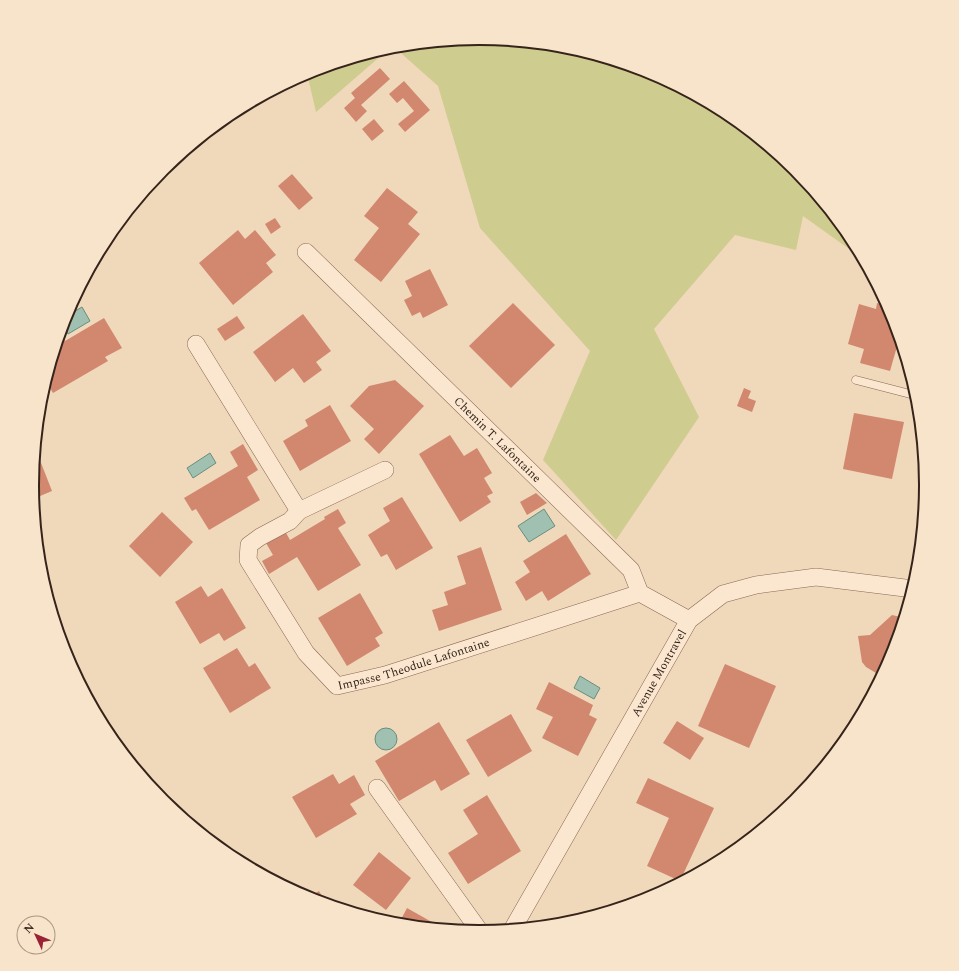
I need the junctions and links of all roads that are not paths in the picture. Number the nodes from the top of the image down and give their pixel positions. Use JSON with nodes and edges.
{"nodes":[{"id":1,"x":306,"y":252,"type":"dead end"},
{"id":2,"x":196,"y":344,"type":"dead end"},
{"id":3,"x":856,"y":380,"type":"dead end"},
{"id":4,"x":911,"y":394,"type":"edge"},
{"id":5,"x":385,"y":470,"type":"dead end"},
{"id":6,"x":299,"y":511,"type":"junction"},
{"id":7,"x":908,"y":588,"type":"edge"},
{"id":8,"x":640,"y":593,"type":"junction"},
{"id":9,"x":689,"y":620,"type":"junction"},
{"id":10,"x":377,"y":788,"type":"dead end"},
{"id":11,"x":515,"y":924,"type":"edge"},
{"id":12,"x":476,"y":926,"type":"edge"}],
"edges":[{"from":1,"to":8,"type":"street","name":"Chemin T. Lafontaine"},
{"from":2,"to":6,"type":"street"},
{"from":3,"to":4,"type":"lane"},
{"from":5,"to":6,"type":"street","name":"Impasse Theodule Lafontaine"},
{"from":6,"to":8,"type":"street","name":"Impasse Theodule Lafontaine"},
{"from":7,"to":9,"type":"street","name":"Avenue Montravel"},
{"from":8,"to":9,"type":"street"},
{"from":9,"to":11,"type":"street","name":"Avenue Montravel"},
{"from":10,"to":12,"type":"street"}]}
